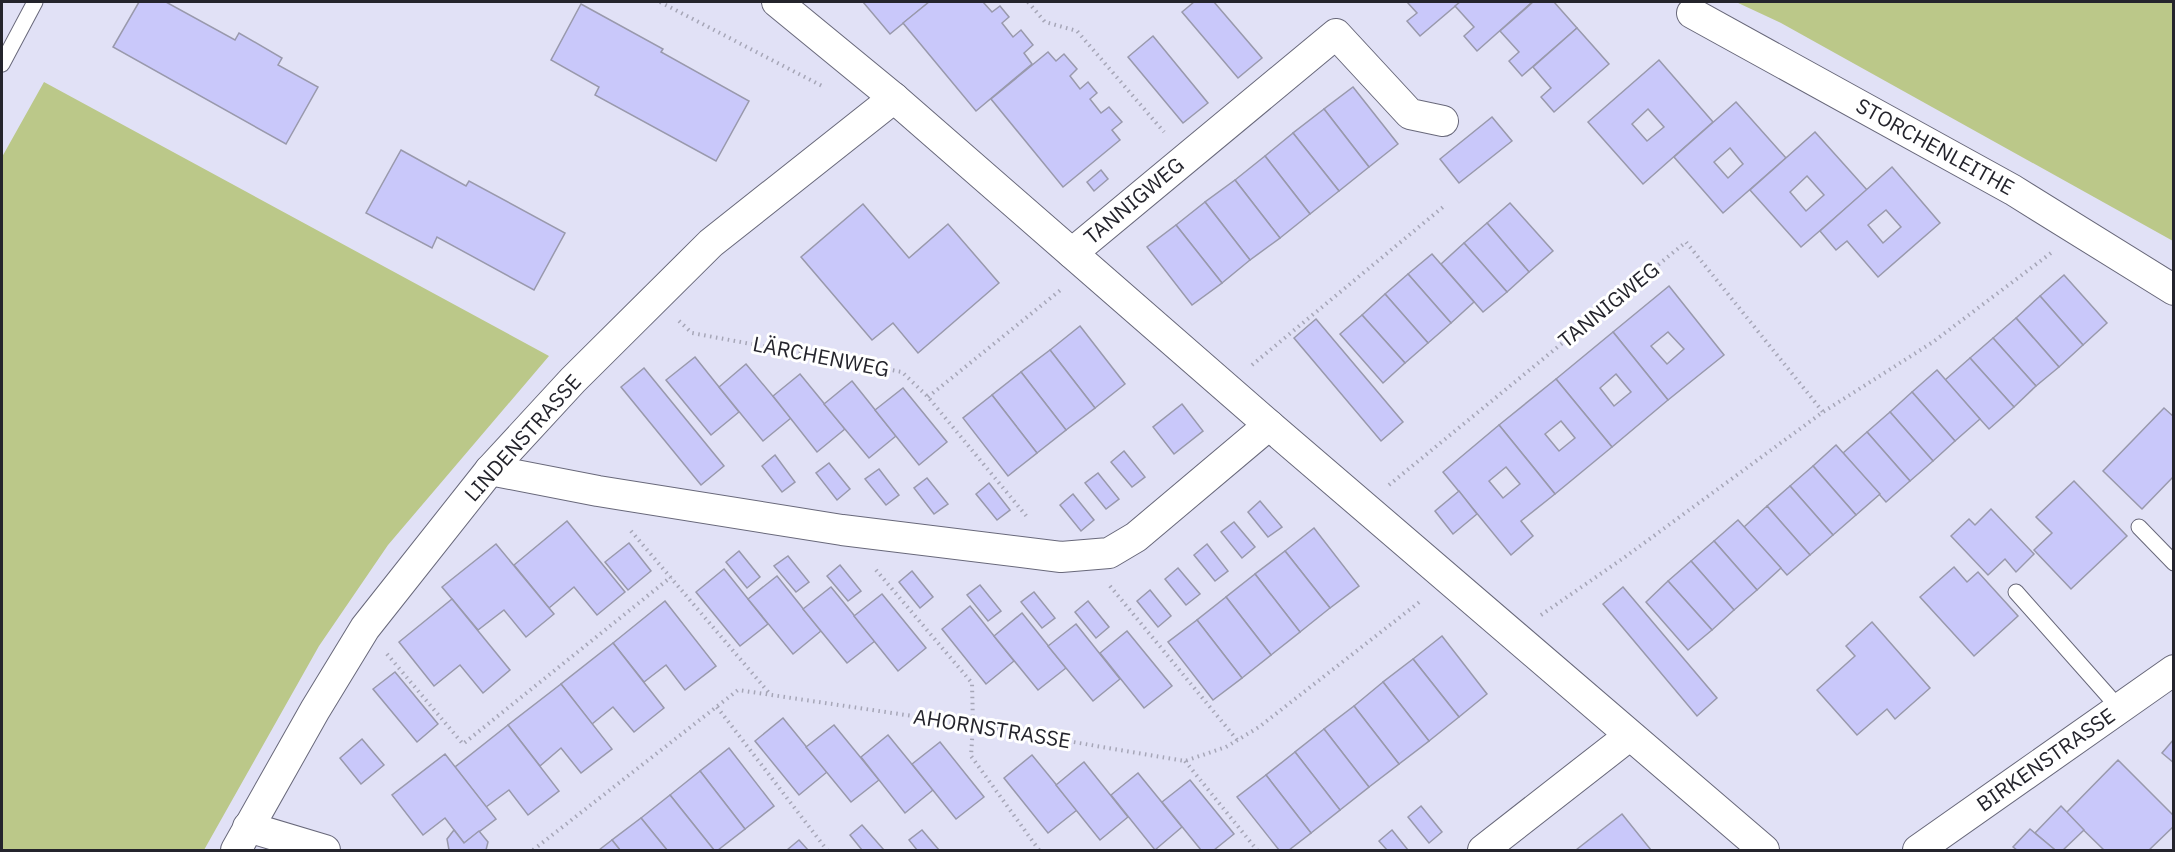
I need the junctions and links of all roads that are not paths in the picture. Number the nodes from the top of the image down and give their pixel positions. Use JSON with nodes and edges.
{"nodes":[{"id":1,"x":35,"y":2,"type":"edge"},
{"id":2,"x":777,"y":2,"type":"edge"},
{"id":3,"x":1692,"y":13,"type":"dead end"},
{"id":4,"x":2,"y":64,"type":"edge"},
{"id":5,"x":894,"y":98,"type":"junction"},
{"id":6,"x":1443,"y":121,"type":"dead end"},
{"id":7,"x":1080,"y":260,"type":"junction"},
{"id":8,"x":2174,"y":290,"type":"edge"},
{"id":9,"x":1269,"y":425,"type":"junction"},
{"id":10,"x":490,"y":470,"type":"junction"},
{"id":11,"x":2139,"y":527,"type":"dead end"},
{"id":12,"x":2174,"y":563,"type":"edge"},
{"id":13,"x":2016,"y":592,"type":"dead end"},
{"id":14,"x":2174,"y":669,"type":"edge"},
{"id":15,"x":2119,"y":708,"type":"junction"},
{"id":16,"x":1629,"y":736,"type":"junction"},
{"id":17,"x":242,"y":839,"type":"edge"},
{"id":18,"x":325,"y":850,"type":"edge"},
{"id":19,"x":1483,"y":850,"type":"edge"},
{"id":20,"x":1764,"y":850,"type":"edge"},
{"id":21,"x":1918,"y":850,"type":"edge"}],
"edges":[{"from":1,"to":4,"type":"lane"},
{"from":2,"to":5,"type":"street","name":"TANNIGWEG"},
{"from":3,"to":8,"type":"street","name":"STORCHENLEITHE"},
{"from":5,"to":7,"type":"street","name":"TANNIGWEG"},
{"from":5,"to":10,"type":"street","name":"LINDENSTRASSE"},
{"from":6,"to":7,"type":"street","name":"TANNIGWEG"},
{"from":7,"to":9,"type":"street","name":"TANNIGWEG"},
{"from":9,"to":10,"type":"street"},
{"from":9,"to":16,"type":"street","name":"TANNIGWEG"},
{"from":10,"to":17,"type":"street","name":"LINDENSTRASSE"},
{"from":11,"to":12,"type":"lane"},
{"from":13,"to":15,"type":"lane"},
{"from":14,"to":15,"type":"street","name":"BIRKENSTRASSE"},
{"from":15,"to":21,"type":"street","name":"BIRKENSTRASSE"},
{"from":16,"to":19,"type":"street"},
{"from":16,"to":20,"type":"street","name":"TANNIGWEG"},
{"from":17,"to":18,"type":"street"}]}
